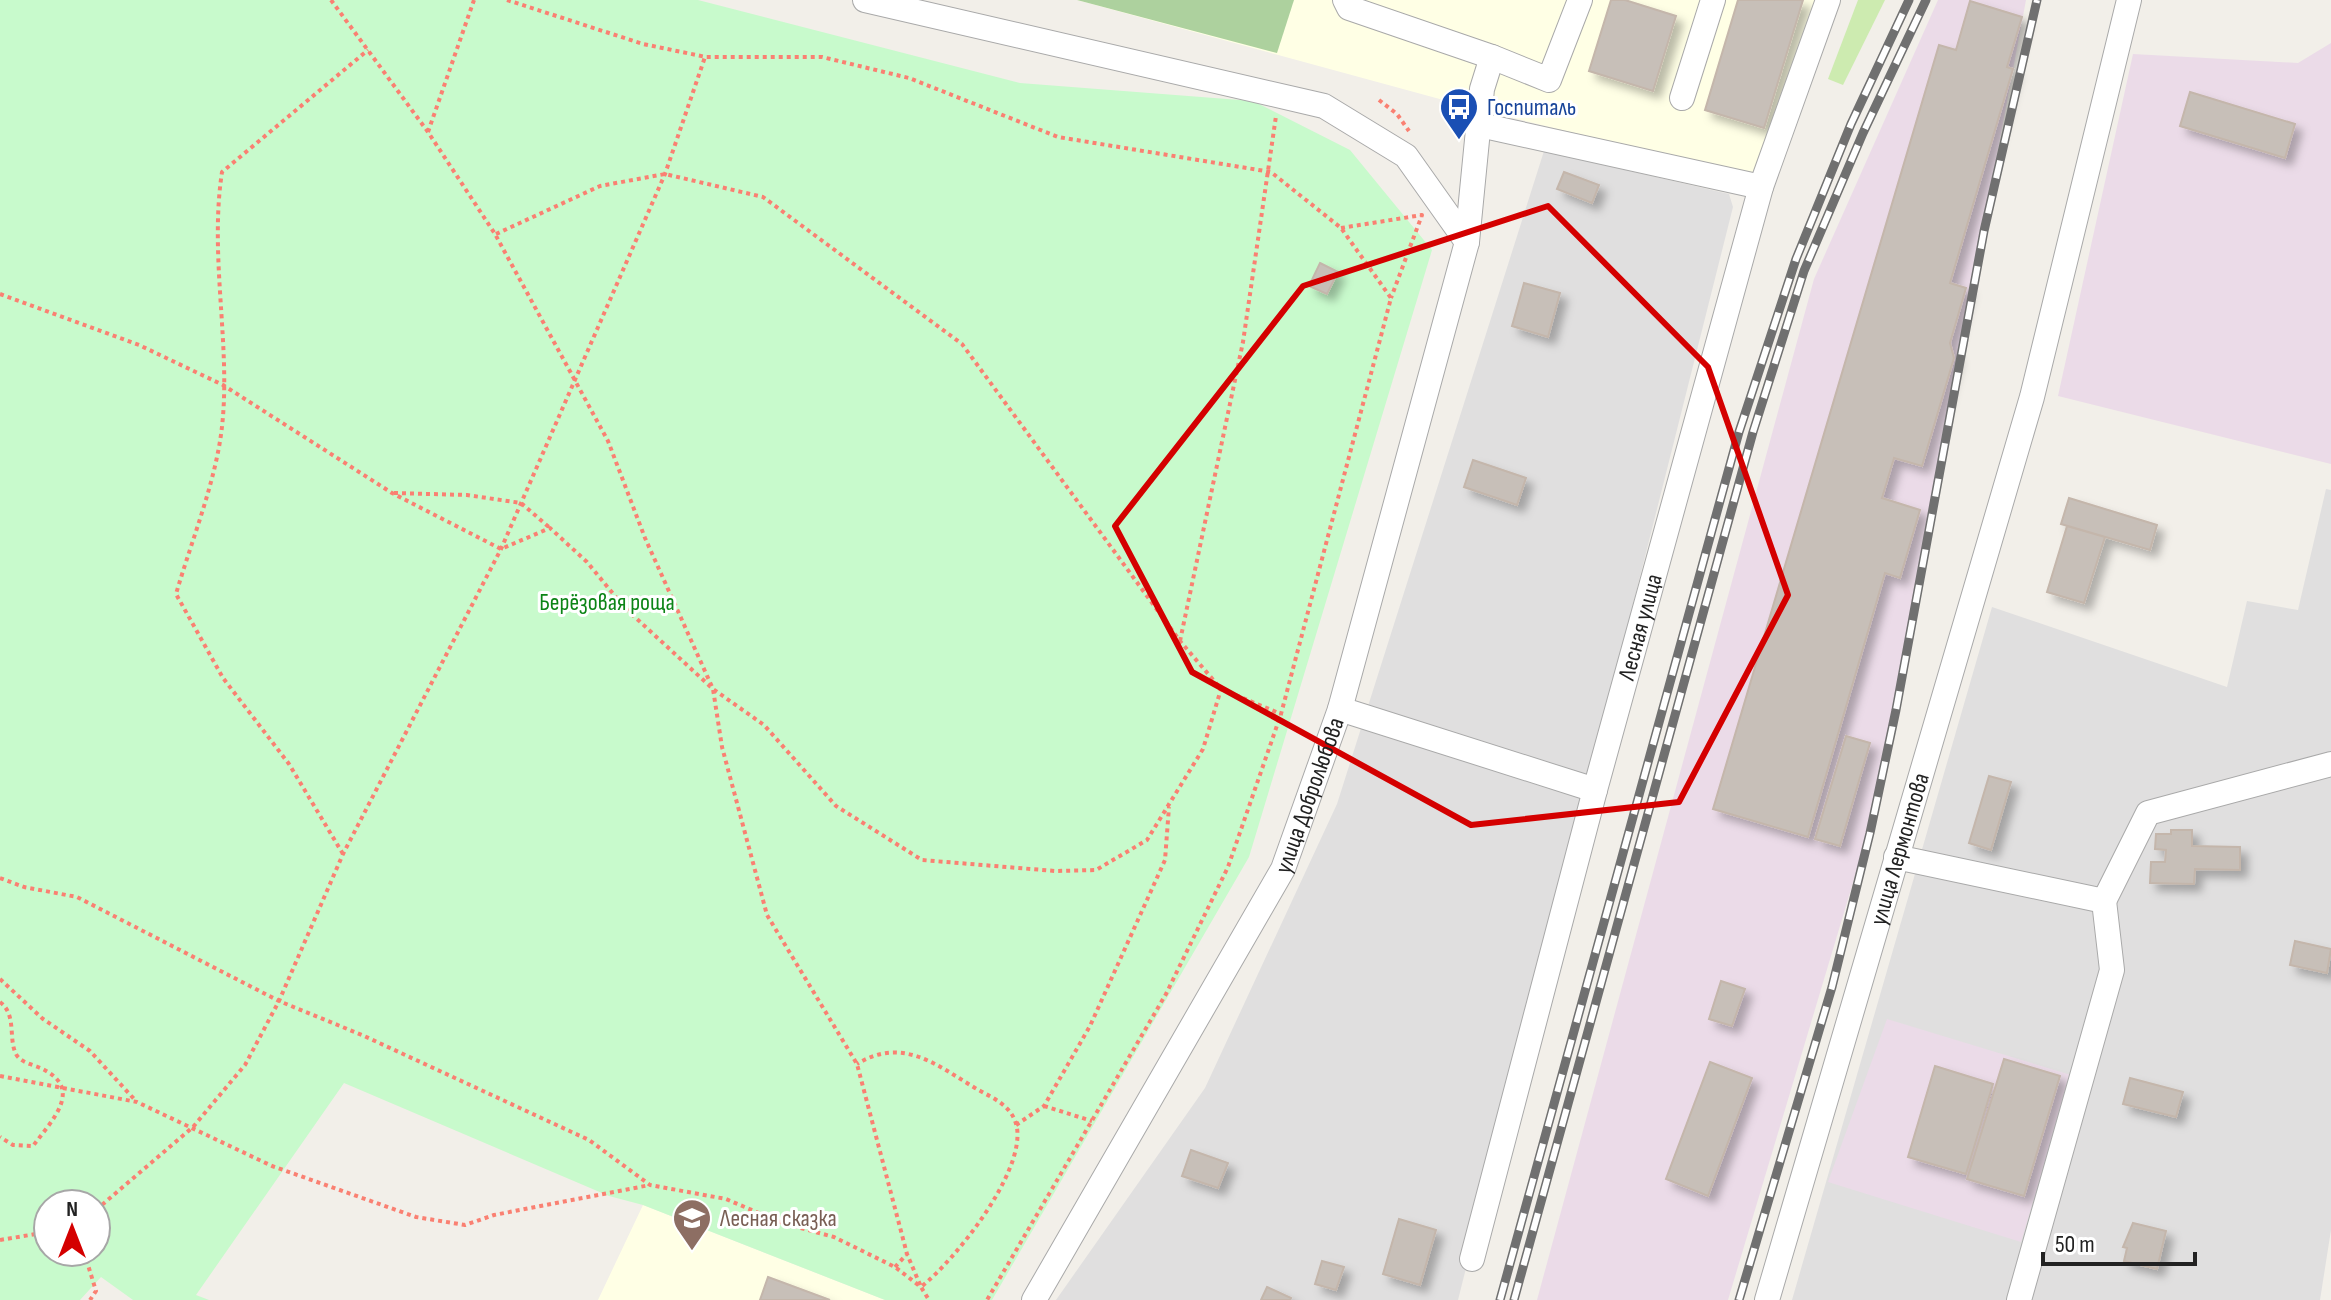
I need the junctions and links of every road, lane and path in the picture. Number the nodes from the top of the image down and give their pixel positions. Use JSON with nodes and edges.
{"nodes":[{"id":1,"x":331,"y":0,"type":"edge"},
{"id":2,"x":474,"y":0,"type":"edge"},
{"id":3,"x":507,"y":0,"type":"edge"},
{"id":4,"x":865,"y":0,"type":"edge"},
{"id":5,"x":1345,"y":0,"type":"edge"},
{"id":6,"x":1580,"y":0,"type":"edge"},
{"id":7,"x":1713,"y":0,"type":"edge"},
{"id":8,"x":1828,"y":0,"type":"edge"},
{"id":9,"x":2129,"y":0,"type":"edge"},
{"id":10,"x":368,"y":50,"type":"junction"},
{"id":11,"x":706,"y":57,"type":"junction"},
{"id":12,"x":1492,"y":57,"type":"junction"},
{"id":13,"x":1278,"y":95,"type":"junction"},
{"id":14,"x":1682,"y":98,"type":"dead end"},
{"id":15,"x":1480,"y":125,"type":"junction"},
{"id":16,"x":428,"y":132,"type":"junction"},
{"id":17,"x":1271,"y":172,"type":"junction"},
{"id":18,"x":665,"y":174,"type":"junction"},
{"id":19,"x":1761,"y":187,"type":"junction"},
{"id":20,"x":1341,"y":228,"type":"junction"},
{"id":21,"x":495,"y":234,"type":"junction"},
{"id":22,"x":1467,"y":242,"type":"junction"},
{"id":23,"x":0,"y":294,"type":"edge"},
{"id":24,"x":1391,"y":298,"type":"junction"},
{"id":25,"x":575,"y":381,"type":"junction"},
{"id":26,"x":223,"y":385,"type":"junction"},
{"id":27,"x":392,"y":493,"type":"junction"},
{"id":28,"x":521,"y":503,"type":"junction"},
{"id":29,"x":550,"y":528,"type":"junction"},
{"id":30,"x":501,"y":549,"type":"junction"},
{"id":31,"x":1180,"y":641,"type":"junction"},
{"id":32,"x":713,"y":689,"type":"junction"},
{"id":33,"x":1221,"y":689,"type":"junction"},
{"id":34,"x":1340,"y":709,"type":"junction"},
{"id":35,"x":1281,"y":714,"type":"junction"},
{"id":36,"x":2331,"y":764,"type":"edge"},
{"id":37,"x":1595,"y":790,"type":"junction"},
{"id":38,"x":1169,"y":804,"type":"junction"},
{"id":39,"x":343,"y":854,"type":"junction"},
{"id":40,"x":1896,"y":857,"type":"junction"},
{"id":41,"x":0,"y":878,"type":"edge"},
{"id":42,"x":2104,"y":901,"type":"junction"},
{"id":43,"x":0,"y":979,"type":"edge"},
{"id":44,"x":279,"y":1001,"type":"junction"},
{"id":45,"x":0,"y":1002,"type":"edge"},
{"id":46,"x":857,"y":1064,"type":"junction"},
{"id":47,"x":0,"y":1076,"type":"edge"},
{"id":48,"x":62,"y":1089,"type":"junction"},
{"id":49,"x":137,"y":1102,"type":"junction"},
{"id":50,"x":1044,"y":1106,"type":"junction"},
{"id":51,"x":1092,"y":1121,"type":"junction"},
{"id":52,"x":1016,"y":1125,"type":"junction"},
{"id":53,"x":193,"y":1127,"type":"junction"},
{"id":54,"x":0,"y":1137,"type":"edge"},
{"id":55,"x":650,"y":1185,"type":"junction"},
{"id":56,"x":112,"y":1196,"type":"edge"},
{"id":57,"x":32,"y":1235,"type":"edge"},
{"id":58,"x":0,"y":1240,"type":"edge"},
{"id":59,"x":907,"y":1254,"type":"junction"},
{"id":60,"x":1472,"y":1259,"type":"dead end"},
{"id":61,"x":895,"y":1267,"type":"junction"},
{"id":62,"x":89,"y":1268,"type":"edge"},
{"id":63,"x":921,"y":1287,"type":"junction"},
{"id":64,"x":90,"y":1300,"type":"edge"},
{"id":65,"x":929,"y":1300,"type":"edge"},
{"id":66,"x":987,"y":1300,"type":"edge"},
{"id":67,"x":1034,"y":1300,"type":"edge"},
{"id":68,"x":1767,"y":1300,"type":"edge"},
{"id":69,"x":2019,"y":1300,"type":"edge"}],
"edges":[{"from":1,"to":10,"type":"path"},
{"from":2,"to":16,"type":"path"},
{"from":3,"to":11,"type":"path"},
{"from":4,"to":13,"type":"street"},
{"from":5,"to":12,"type":"street"},
{"from":6,"to":12,"type":"street"},
{"from":7,"to":14,"type":"street"},
{"from":8,"to":19,"type":"street","name":"Лесная улица"},
{"from":9,"to":40,"type":"street","name":"улица Лермонтова"},
{"from":10,"to":16,"type":"path"},
{"from":10,"to":26,"type":"path"},
{"from":11,"to":17,"type":"path"},
{"from":11,"to":18,"type":"path"},
{"from":12,"to":15,"type":"street","name":"улица Добролюбова"},
{"from":13,"to":17,"type":"path"},
{"from":13,"to":22,"type":"street"},
{"from":15,"to":19,"type":"street"},
{"from":15,"to":22,"type":"street","name":"улица Добролюбова"},
{"from":16,"to":21,"type":"path"},
{"from":17,"to":20,"type":"path"},
{"from":17,"to":31,"type":"path"},
{"from":18,"to":21,"type":"path"},
{"from":18,"to":25,"type":"path"},
{"from":18,"to":31,"type":"path"},
{"from":19,"to":37,"type":"street","name":"Лесная улица"},
{"from":20,"to":24,"type":"path"},
{"from":20,"to":24,"type":"path"},
{"from":21,"to":25,"type":"path"},
{"from":22,"to":34,"type":"street","name":"улица Добролюбова"},
{"from":23,"to":26,"type":"path"},
{"from":24,"to":35,"type":"path"},
{"from":25,"to":28,"type":"path"},
{"from":25,"to":32,"type":"path"},
{"from":26,"to":27,"type":"path"},
{"from":26,"to":39,"type":"path"},
{"from":27,"to":28,"type":"path"},
{"from":27,"to":30,"type":"path"},
{"from":28,"to":29,"type":"path"},
{"from":28,"to":30,"type":"path"},
{"from":29,"to":30,"type":"path"},
{"from":29,"to":32,"type":"path"},
{"from":30,"to":39,"type":"path"},
{"from":31,"to":33,"type":"path"},
{"from":32,"to":38,"type":"path"},
{"from":32,"to":46,"type":"path"},
{"from":33,"to":35,"type":"path"},
{"from":33,"to":38,"type":"path"},
{"from":34,"to":37,"type":"street"},
{"from":34,"to":67,"type":"street","name":"улица Добролюбова"},
{"from":35,"to":51,"type":"path"},
{"from":36,"to":42,"type":"street"},
{"from":37,"to":60,"type":"street","name":"Лесная улица"},
{"from":38,"to":50,"type":"path"},
{"from":39,"to":44,"type":"path"},
{"from":40,"to":42,"type":"street"},
{"from":40,"to":68,"type":"street","name":"улица Лермонтова"},
{"from":41,"to":44,"type":"path"},
{"from":42,"to":69,"type":"street"},
{"from":43,"to":49,"type":"path"},
{"from":44,"to":53,"type":"path"},
{"from":44,"to":55,"type":"path"},
{"from":45,"to":48,"type":"path"},
{"from":46,"to":52,"type":"path"},
{"from":46,"to":59,"type":"path"},
{"from":47,"to":48,"type":"path"},
{"from":48,"to":49,"type":"path"},
{"from":48,"to":54,"type":"path"},
{"from":49,"to":53,"type":"path"},
{"from":50,"to":51,"type":"path"},
{"from":50,"to":52,"type":"path"},
{"from":51,"to":66,"type":"path"},
{"from":52,"to":63,"type":"path"},
{"from":53,"to":55,"type":"path"},
{"from":53,"to":56,"type":"path"},
{"from":55,"to":61,"type":"path"},
{"from":57,"to":58,"type":"path"},
{"from":59,"to":61,"type":"path"},
{"from":59,"to":63,"type":"path"},
{"from":61,"to":63,"type":"path"},
{"from":62,"to":64,"type":"path"},
{"from":63,"to":65,"type":"path"}]}
